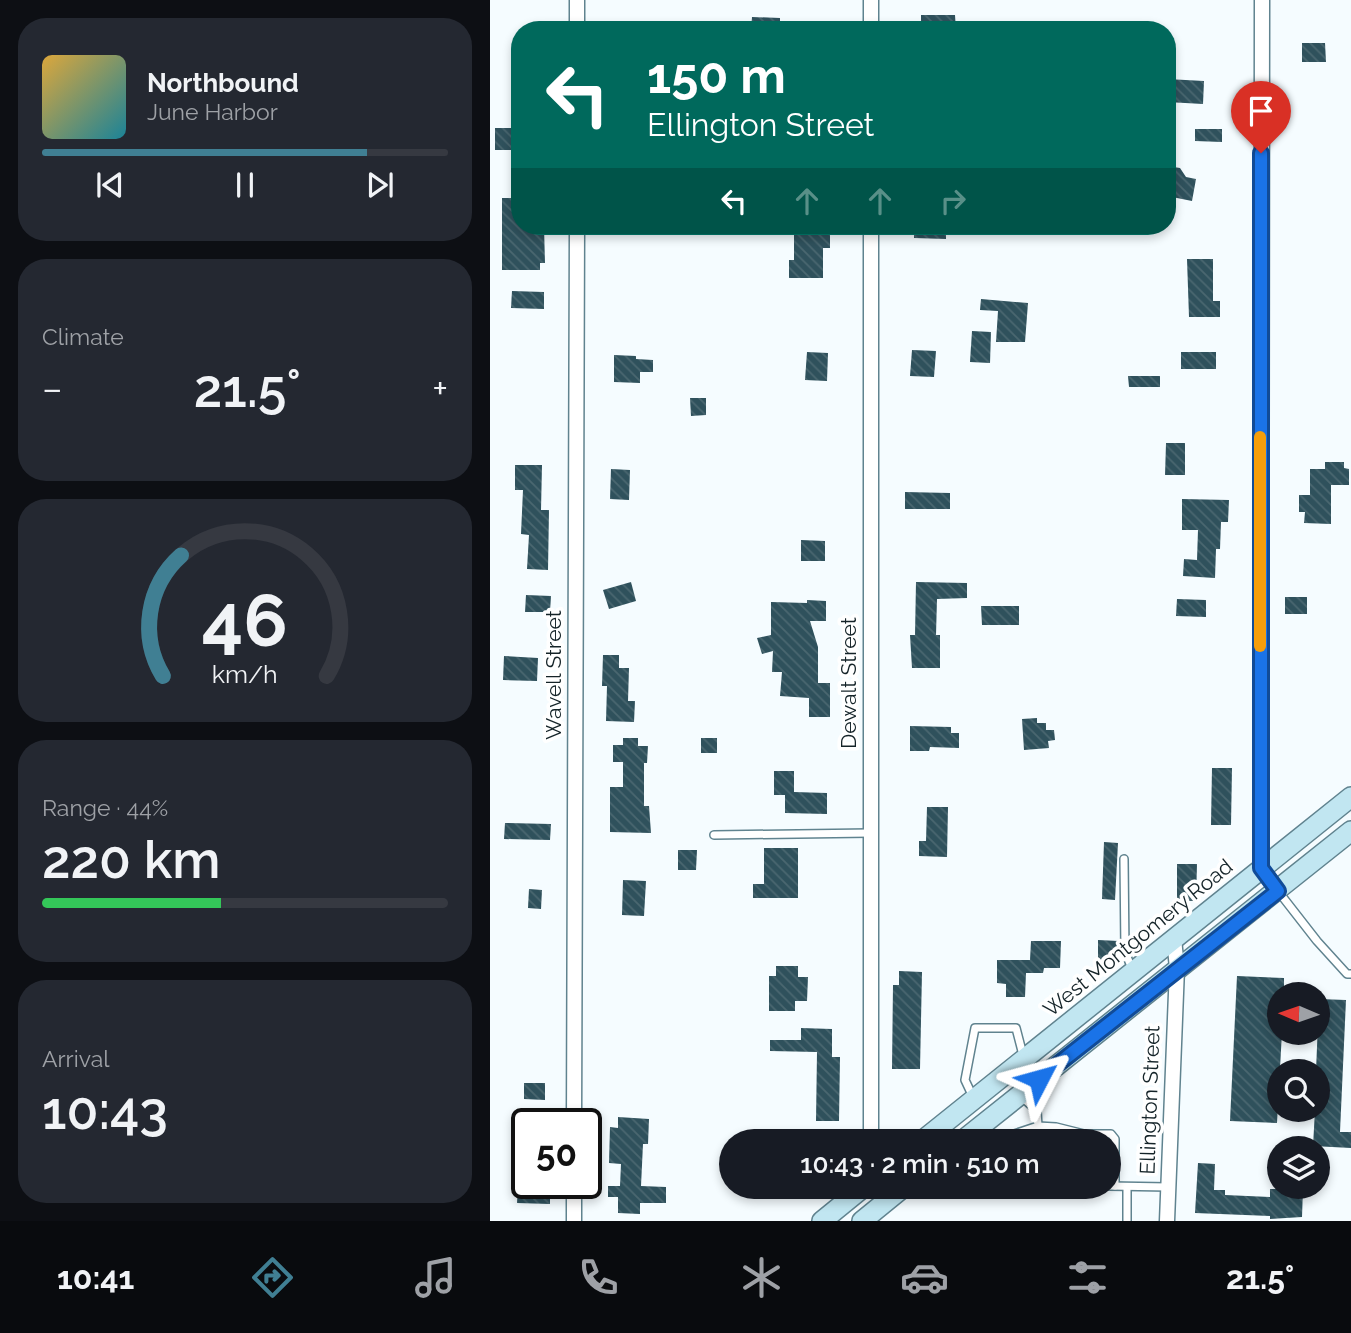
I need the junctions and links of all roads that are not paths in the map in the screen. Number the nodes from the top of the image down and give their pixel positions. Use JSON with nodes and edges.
{"nodes":[{"id":1,"x":577,"y":0,"type":"edge"},
{"id":2,"x":871,"y":0,"type":"edge"},
{"id":3,"x":1262,"y":0,"type":"edge"},
{"id":4,"x":577,"y":21,"type":"edge"},
{"id":5,"x":871,"y":21,"type":"edge"},
{"id":6,"x":577,"y":235,"type":"edge"},
{"id":7,"x":871,"y":235,"type":"edge"},
{"id":8,"x":1351,"y":796,"type":"edge"},
{"id":9,"x":1351,"y":831,"type":"edge"},
{"id":10,"x":870,"y":833,"type":"junction"},
{"id":11,"x":714,"y":835,"type":"dead end"},
{"id":12,"x":1124,"y":859,"type":"dead end"},
{"id":13,"x":1261,"y":868,"type":"junction"},
{"id":14,"x":1278,"y":891,"type":"junction"},
{"id":15,"x":1174,"y":939,"type":"junction"},
{"id":16,"x":1177,"y":968,"type":"junction"},
{"id":17,"x":1133,"y":972,"type":"junction"},
{"id":18,"x":1351,"y":974,"type":"edge"},
{"id":19,"x":1024,"y":1059,"type":"junction"},
{"id":20,"x":1019,"y":1095,"type":"junction"},
{"id":21,"x":974,"y":1099,"type":"junction"},
{"id":22,"x":574,"y":1108,"type":"edge"},
{"id":23,"x":1042,"y":1127,"type":"junction"},
{"id":24,"x":871,"y":1129,"type":"edge"},
{"id":25,"x":937,"y":1129,"type":"edge"},
{"id":26,"x":977,"y":1129,"type":"edge"},
{"id":27,"x":1032,"y":1129,"type":"edge"},
{"id":28,"x":1058,"y":1129,"type":"edge"},
{"id":29,"x":1121,"y":1187,"type":"edge"},
{"id":30,"x":1168,"y":1187,"type":"junction"},
{"id":31,"x":1128,"y":1188,"type":"junction"},
{"id":32,"x":574,"y":1199,"type":"edge"},
{"id":33,"x":849,"y":1199,"type":"edge"},
{"id":34,"x":870,"y":1199,"type":"edge"},
{"id":35,"x":889,"y":1199,"type":"edge"},
{"id":36,"x":867,"y":1217,"type":"edge"},
{"id":37,"x":574,"y":1221,"type":"edge"},
{"id":38,"x":822,"y":1221,"type":"edge"},
{"id":39,"x":1127,"y":1221,"type":"edge"},
{"id":40,"x":1167,"y":1221,"type":"edge"}],
"edges":[{"from":1,"to":4,"type":"street"},
{"from":2,"to":5,"type":"street"},
{"from":3,"to":13,"type":"street"},
{"from":6,"to":22,"type":"street","name":"Wavell Street"},
{"from":7,"to":10,"type":"street","name":"Dewalt Street"},
{"from":8,"to":13,"type":"main road","name":"West Montgomery Road"},
{"from":9,"to":14,"type":"main road"},
{"from":10,"to":11,"type":"lane"},
{"from":10,"to":24,"type":"street","name":"Dewalt Street"},
{"from":12,"to":17,"type":"lane"},
{"from":13,"to":14,"type":"street"},
{"from":13,"to":15,"type":"main road","name":"West Montgomery Road"},
{"from":14,"to":16,"type":"main road"},
{"from":14,"to":18,"type":"lane"},
{"from":15,"to":16,"type":"street","name":"Ellington Street"},
{"from":15,"to":17,"type":"main road","name":"West Montgomery Road"},
{"from":16,"to":20,"type":"main road"},
{"from":16,"to":30,"type":"street","name":"Ellington Street"},
{"from":17,"to":19,"type":"main road","name":"West Montgomery Road"},
{"from":19,"to":21,"type":"main road","name":"West Montgomery Road"},
{"from":19,"to":21,"type":"lane"},
{"from":20,"to":23,"type":"lane"},
{"from":20,"to":26,"type":"main road"},
{"from":21,"to":25,"type":"main road","name":"West Montgomery Road"},
{"from":23,"to":27,"type":"lane"},
{"from":23,"to":28,"type":"lane"},
{"from":29,"to":31,"type":"lane"},
{"from":30,"to":31,"type":"lane"},
{"from":30,"to":40,"type":"street","name":"Ellington Street"},
{"from":31,"to":39,"type":"lane"},
{"from":32,"to":37,"type":"street"},
{"from":33,"to":38,"type":"main road"},
{"from":34,"to":36,"type":"street"},
{"from":35,"to":36,"type":"main road"}]}
